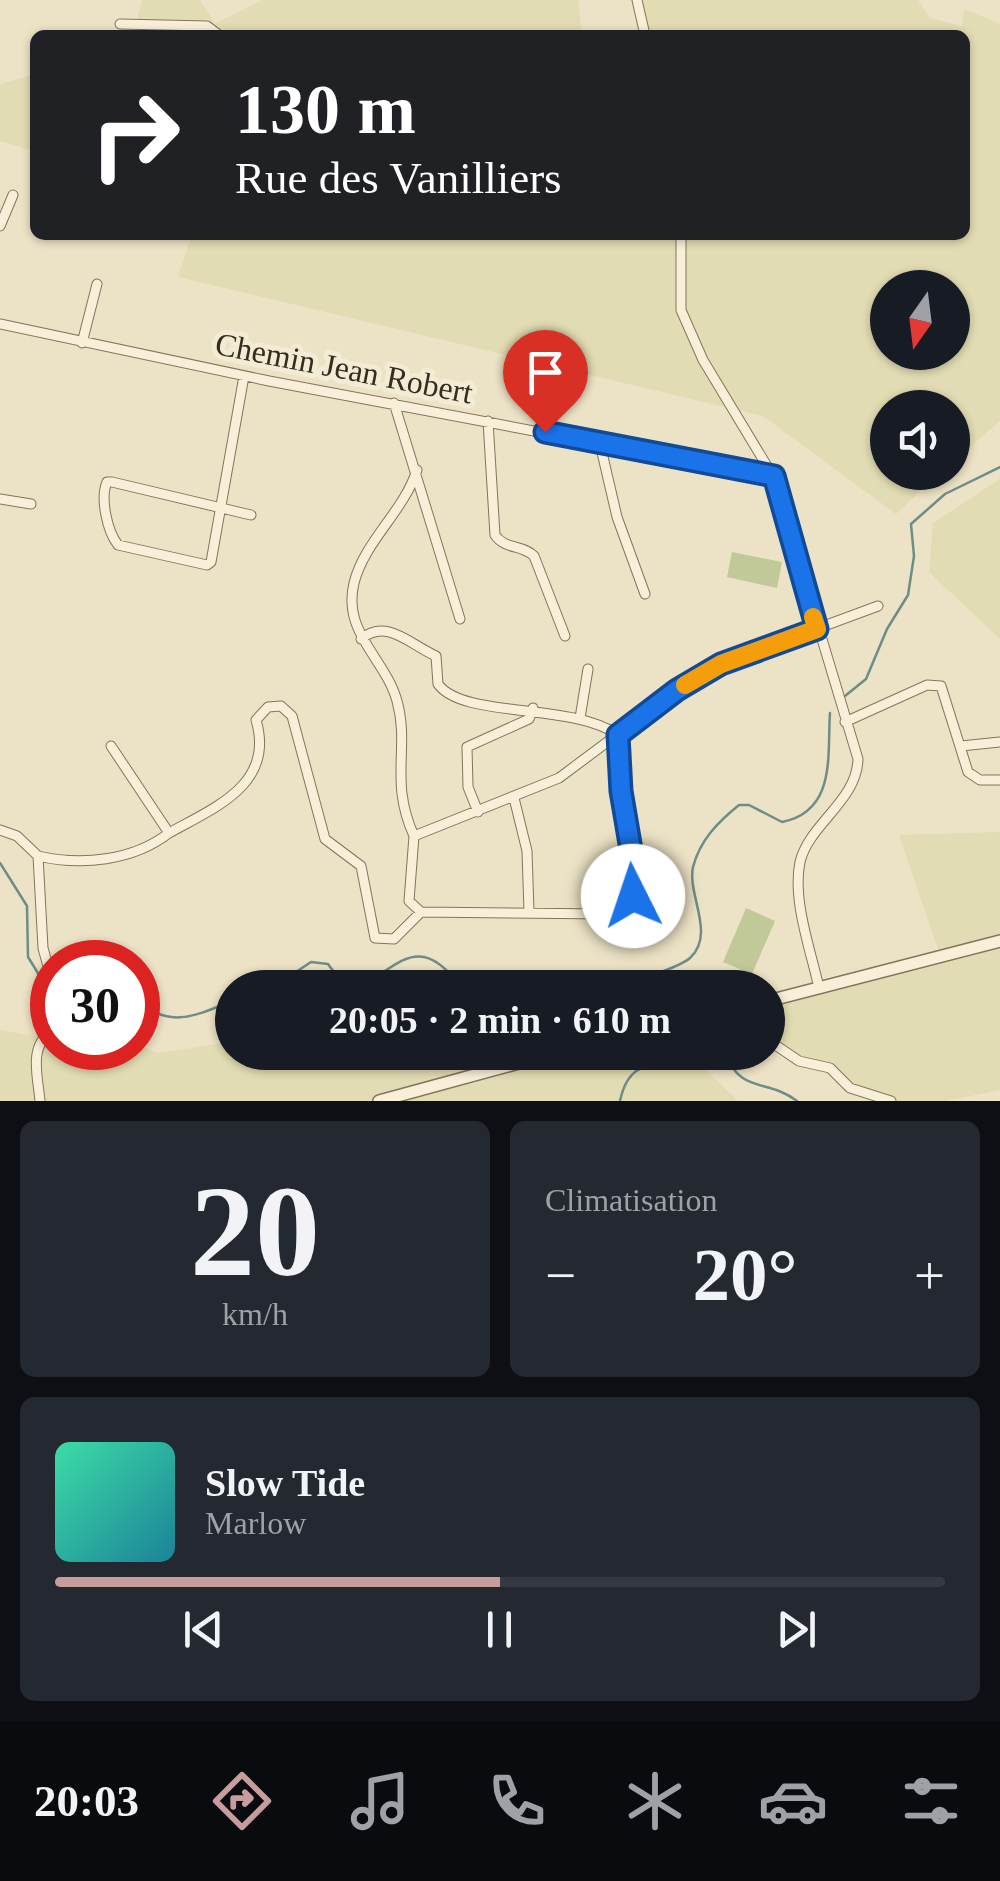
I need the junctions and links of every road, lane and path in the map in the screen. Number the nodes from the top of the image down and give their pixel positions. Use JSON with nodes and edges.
{"nodes":[{"id":1,"x":637,"y":0,"type":"edge"},
{"id":2,"x":120,"y":24,"type":"dead end"},
{"id":3,"x":212,"y":30,"type":"edge"},
{"id":4,"x":644,"y":30,"type":"edge"},
{"id":5,"x":13,"y":196,"type":"dead end"},
{"id":6,"x":0,"y":226,"type":"edge"},
{"id":7,"x":681,"y":240,"type":"edge"},
{"id":8,"x":97,"y":284,"type":"dead end"},
{"id":9,"x":0,"y":324,"type":"edge"},
{"id":10,"x":82,"y":342,"type":"junction"},
{"id":11,"x":244,"y":376,"type":"junction"},
{"id":12,"x":394,"y":403,"type":"junction"},
{"id":13,"x":488,"y":421,"type":"junction"},
{"id":14,"x":600,"y":444,"type":"junction"},
{"id":15,"x":417,"y":470,"type":"junction"},
{"id":16,"x":774,"y":476,"type":"junction"},
{"id":17,"x":0,"y":498,"type":"edge"},
{"id":18,"x":31,"y":504,"type":"dead end"},
{"id":19,"x":220,"y":506,"type":"junction"},
{"id":20,"x":251,"y":515,"type":"dead end"},
{"id":21,"x":646,"y":594,"type":"dead end"},
{"id":22,"x":878,"y":606,"type":"dead end"},
{"id":23,"x":460,"y":619,"type":"dead end"},
{"id":24,"x":817,"y":629,"type":"junction"},
{"id":25,"x":565,"y":636,"type":"dead end"},
{"id":26,"x":360,"y":639,"type":"junction"},
{"id":27,"x":588,"y":669,"type":"dead end"},
{"id":28,"x":532,"y":708,"type":"junction"},
{"id":29,"x":580,"y":718,"type":"junction"},
{"id":30,"x":845,"y":722,"type":"junction"},
{"id":31,"x":618,"y":735,"type":"junction"},
{"id":32,"x":1000,"y":742,"type":"edge"},
{"id":33,"x":111,"y":746,"type":"dead end"},
{"id":34,"x":961,"y":746,"type":"junction"},
{"id":35,"x":1000,"y":780,"type":"edge"},
{"id":36,"x":514,"y":798,"type":"junction"},
{"id":37,"x":478,"y":812,"type":"junction"},
{"id":38,"x":0,"y":830,"type":"edge"},
{"id":39,"x":168,"y":834,"type":"junction"},
{"id":40,"x":414,"y":836,"type":"junction"},
{"id":41,"x":38,"y":856,"type":"junction"},
{"id":42,"x":421,"y":912,"type":"junction"},
{"id":43,"x":529,"y":912,"type":"junction"},
{"id":44,"x":43,"y":940,"type":"edge"},
{"id":45,"x":1000,"y":941,"type":"edge"},
{"id":46,"x":819,"y":988,"type":"junction"},
{"id":47,"x":785,"y":996,"type":"edge"},
{"id":48,"x":785,"y":1052,"type":"edge"},
{"id":49,"x":37,"y":1070,"type":"edge"},
{"id":50,"x":493,"y":1070,"type":"edge"},
{"id":51,"x":40,"y":1101,"type":"edge"},
{"id":52,"x":379,"y":1101,"type":"edge"},
{"id":53,"x":891,"y":1101,"type":"edge"}],
"edges":[{"from":1,"to":4,"type":"street"},
{"from":2,"to":3,"type":"street"},
{"from":5,"to":6,"type":"street"},
{"from":7,"to":16,"type":"street"},
{"from":8,"to":10,"type":"street"},
{"from":9,"to":10,"type":"street","name":"Chemin Jean Robert"},
{"from":10,"to":11,"type":"street","name":"Chemin Jean Robert"},
{"from":11,"to":12,"type":"street","name":"Chemin Jean Robert"},
{"from":11,"to":19,"type":"street"},
{"from":12,"to":13,"type":"street","name":"Chemin Jean Robert"},
{"from":12,"to":15,"type":"street"},
{"from":13,"to":14,"type":"street","name":"Chemin Jean Robert"},
{"from":13,"to":25,"type":"street"},
{"from":14,"to":16,"type":"street","name":"Chemin Jean Robert"},
{"from":14,"to":21,"type":"street"},
{"from":15,"to":23,"type":"street"},
{"from":15,"to":26,"type":"street"},
{"from":16,"to":24,"type":"street"},
{"from":17,"to":18,"type":"street"},
{"from":19,"to":19,"type":"street"},
{"from":19,"to":20,"type":"street"},
{"from":22,"to":24,"type":"street"},
{"from":24,"to":30,"type":"street"},
{"from":24,"to":31,"type":"street"},
{"from":26,"to":28,"type":"street"},
{"from":26,"to":40,"type":"street"},
{"from":27,"to":29,"type":"street"},
{"from":28,"to":29,"type":"street"},
{"from":28,"to":37,"type":"street"},
{"from":29,"to":31,"type":"street"},
{"from":30,"to":34,"type":"street"},
{"from":30,"to":46,"type":"street"},
{"from":31,"to":36,"type":"street"},
{"from":31,"to":43,"type":"street"},
{"from":32,"to":34,"type":"street"},
{"from":33,"to":39,"type":"street"},
{"from":34,"to":35,"type":"street"},
{"from":36,"to":37,"type":"street"},
{"from":36,"to":43,"type":"street"},
{"from":37,"to":40,"type":"street"},
{"from":38,"to":41,"type":"street"},
{"from":39,"to":41,"type":"street"},
{"from":39,"to":42,"type":"street"},
{"from":40,"to":42,"type":"street"},
{"from":41,"to":44,"type":"street"},
{"from":42,"to":43,"type":"street"},
{"from":45,"to":46,"type":"street"},
{"from":46,"to":47,"type":"street"},
{"from":48,"to":53,"type":"street"},
{"from":49,"to":51,"type":"street"},
{"from":50,"to":52,"type":"street"}]}
